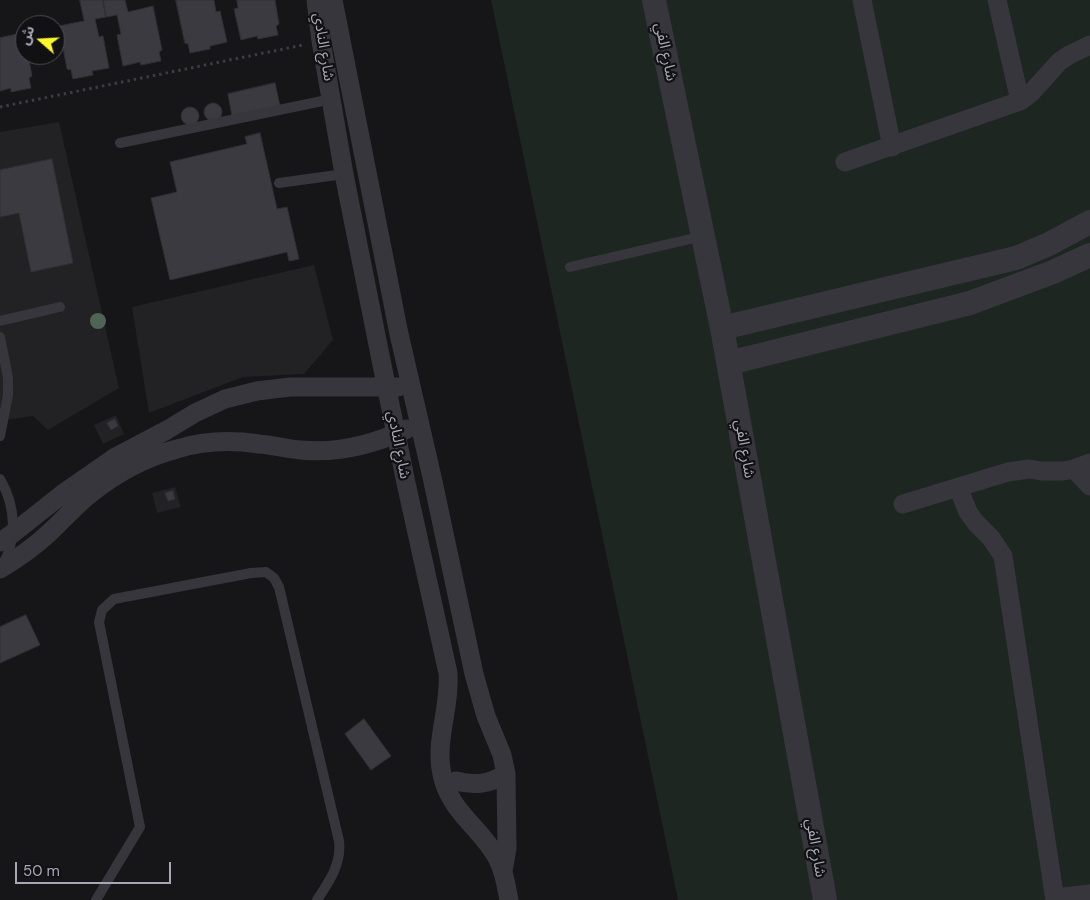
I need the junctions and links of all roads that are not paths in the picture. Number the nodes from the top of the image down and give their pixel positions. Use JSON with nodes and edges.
{"nodes":[{"id":1,"x":316,"y":0,"type":"edge"},
{"id":2,"x":333,"y":0,"type":"edge"},
{"id":3,"x":654,"y":0,"type":"edge"},
{"id":4,"x":862,"y":0,"type":"edge"},
{"id":5,"x":997,"y":0,"type":"edge"},
{"id":6,"x":1090,"y":45,"type":"edge"},
{"id":7,"x":332,"y":100,"type":"junction"},
{"id":8,"x":1020,"y":101,"type":"junction"},
{"id":9,"x":120,"y":143,"type":"dead end"},
{"id":10,"x":892,"y":147,"type":"junction"},
{"id":11,"x":845,"y":162,"type":"dead end"},
{"id":12,"x":344,"y":174,"type":"junction"},
{"id":13,"x":279,"y":183,"type":"dead end"},
{"id":14,"x":1090,"y":222,"type":"edge"},
{"id":15,"x":703,"y":236,"type":"junction"},
{"id":16,"x":1090,"y":255,"type":"edge"},
{"id":17,"x":570,"y":267,"type":"dead end"},
{"id":18,"x":60,"y":307,"type":"dead end"},
{"id":19,"x":0,"y":321,"type":"edge"},
{"id":20,"x":722,"y":328,"type":"junction"},
{"id":21,"x":0,"y":338,"type":"edge"},
{"id":22,"x":728,"y":364,"type":"junction"},
{"id":23,"x":386,"y":387,"type":"junction"},
{"id":24,"x":412,"y":387,"type":"junction"},
{"id":25,"x":420,"y":423,"type":"junction"},
{"id":26,"x":396,"y":434,"type":"junction"},
{"id":27,"x":0,"y":436,"type":"edge"},
{"id":28,"x":1082,"y":466,"type":"edge"},
{"id":29,"x":0,"y":479,"type":"edge"},
{"id":30,"x":1090,"y":486,"type":"edge"},
{"id":31,"x":958,"y":488,"type":"junction"},
{"id":32,"x":903,"y":504,"type":"dead end"},
{"id":33,"x":6,"y":538,"type":"edge"},
{"id":34,"x":1,"y":569,"type":"edge"},
{"id":35,"x":448,"y":673,"type":"junction"},
{"id":36,"x":506,"y":774,"type":"junction"},
{"id":37,"x":456,"y":781,"type":"junction"},
{"id":38,"x":486,"y":842,"type":"junction"},
{"id":39,"x":503,"y":871,"type":"junction"},
{"id":40,"x":1090,"y":894,"type":"edge"},
{"id":41,"x":1055,"y":899,"type":"edge"},
{"id":42,"x":96,"y":900,"type":"edge"},
{"id":43,"x":317,"y":900,"type":"edge"},
{"id":44,"x":509,"y":900,"type":"edge"},
{"id":45,"x":825,"y":900,"type":"edge"}],
"edges":[{"from":1,"to":7,"type":"street","name":"شارع النادي"},
{"from":2,"to":24,"type":"street","name":"شارع النادي"},
{"from":3,"to":15,"type":"street","name":"شارع الفي"},
{"from":4,"to":10,"type":"street"},
{"from":5,"to":8,"type":"street"},
{"from":6,"to":8,"type":"street"},
{"from":7,"to":9,"type":"lane"},
{"from":7,"to":12,"type":"street","name":"شارع النادي"},
{"from":8,"to":10,"type":"street"},
{"from":10,"to":11,"type":"street"},
{"from":12,"to":13,"type":"lane"},
{"from":12,"to":23,"type":"street","name":"شارع النادي"},
{"from":14,"to":20,"type":"street"},
{"from":15,"to":17,"type":"lane"},
{"from":15,"to":20,"type":"street","name":"شارع الفي"},
{"from":16,"to":22,"type":"street"},
{"from":18,"to":19,"type":"lane"},
{"from":20,"to":22,"type":"street","name":"شارع الفي"},
{"from":21,"to":27,"type":"lane"},
{"from":22,"to":45,"type":"street","name":"شارع الفي"},
{"from":23,"to":24,"type":"street"},
{"from":23,"to":26,"type":"street","name":"شارع النادي"},
{"from":23,"to":33,"type":"street"},
{"from":24,"to":25,"type":"street","name":"شارع النادي"},
{"from":25,"to":26,"type":"street"},
{"from":25,"to":36,"type":"street","name":"شارع النادي"},
{"from":26,"to":34,"type":"street"},
{"from":26,"to":35,"type":"street","name":"شارع النادي"},
{"from":28,"to":30,"type":"street"},
{"from":28,"to":31,"type":"street"},
{"from":29,"to":33,"type":"lane"},
{"from":31,"to":32,"type":"street"},
{"from":31,"to":41,"type":"street"},
{"from":33,"to":34,"type":"lane"},
{"from":35,"to":37,"type":"street"},
{"from":35,"to":38,"type":"street","name":"شارع النادي"},
{"from":36,"to":37,"type":"street"},
{"from":36,"to":39,"type":"street","name":"شارع النادي"},
{"from":37,"to":38,"type":"street"},
{"from":38,"to":39,"type":"street","name":"شارع النادي"},
{"from":39,"to":44,"type":"street","name":"شارع النادي"},
{"from":40,"to":41,"type":"street"},
{"from":42,"to":43,"type":"lane"}]}
